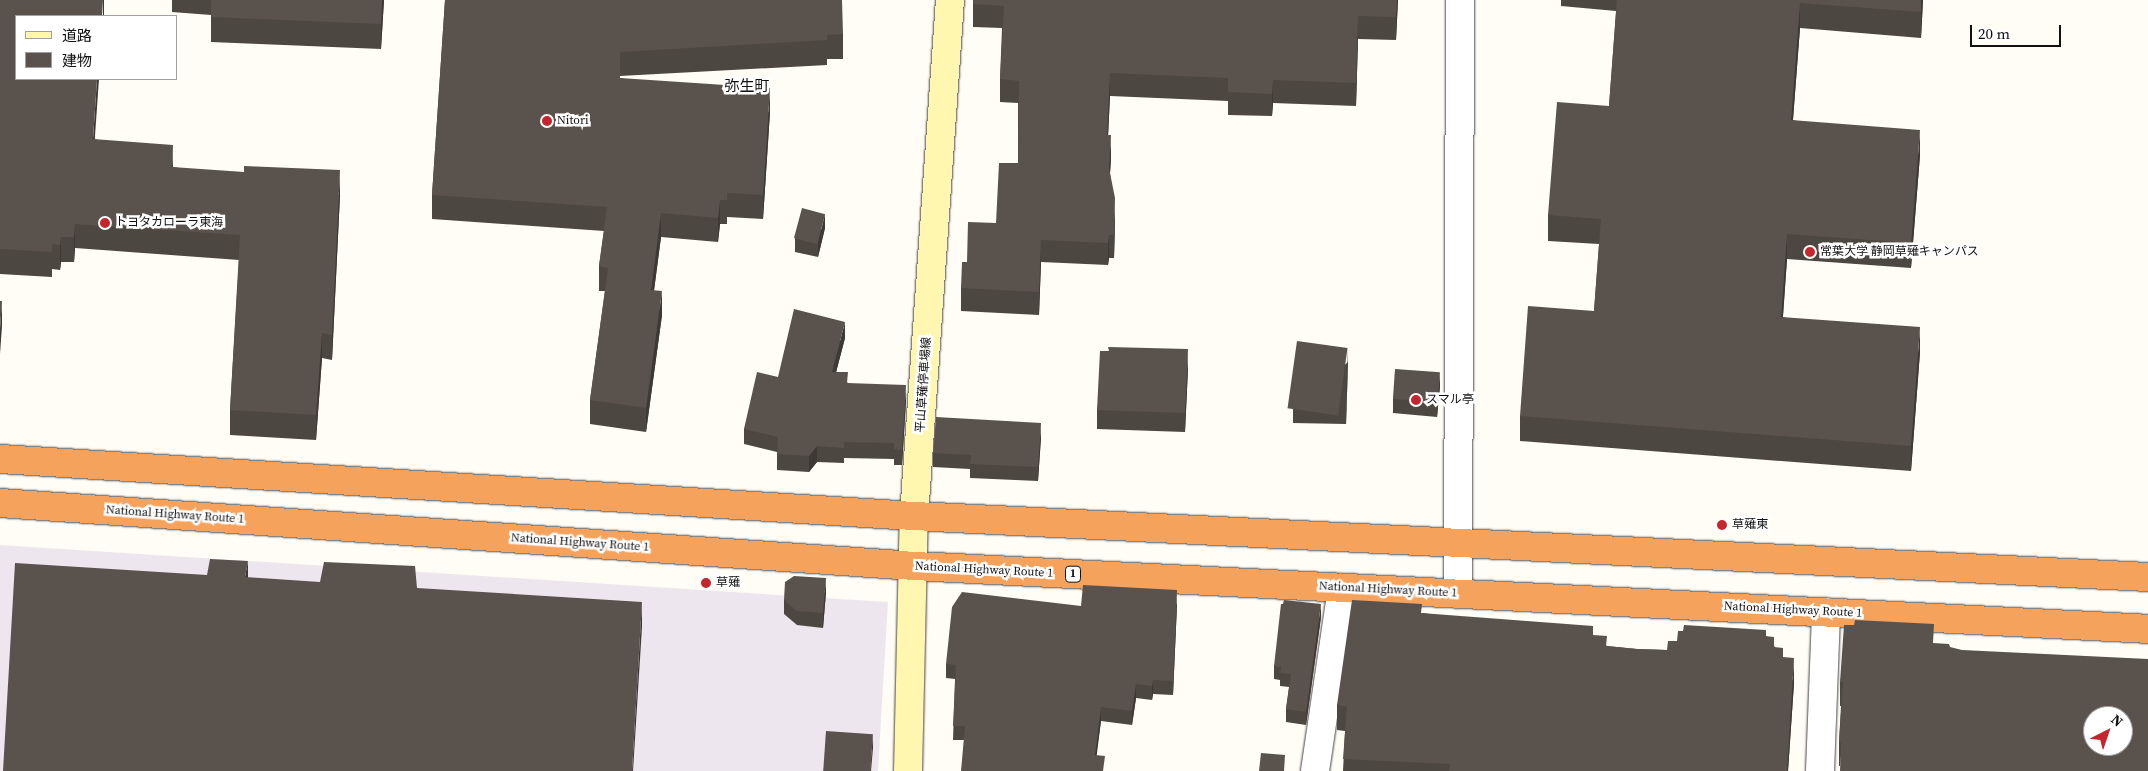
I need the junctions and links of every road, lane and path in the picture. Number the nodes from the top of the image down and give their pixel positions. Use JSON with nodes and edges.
{"nodes":[{"id":1,"x":950,"y":0,"type":"edge"},
{"id":2,"x":1460,"y":0,"type":"edge"},
{"id":3,"x":0,"y":459,"type":"edge"},
{"id":4,"x":0,"y":503,"type":"edge"},
{"id":5,"x":914,"y":516,"type":"junction"},
{"id":6,"x":1458,"y":543,"type":"junction"},
{"id":7,"x":915,"y":566,"type":"junction"},
{"id":8,"x":2148,"y":577,"type":"edge"},
{"id":9,"x":1342,"y":588,"type":"junction"},
{"id":10,"x":1458,"y":594,"type":"junction"},
{"id":11,"x":1826,"y":612,"type":"junction"},
{"id":12,"x":2148,"y":629,"type":"edge"},
{"id":13,"x":908,"y":771,"type":"edge"},
{"id":14,"x":1315,"y":771,"type":"edge"},
{"id":15,"x":1820,"y":771,"type":"edge"}],
"edges":[{"from":1,"to":5,"type":"main road","name":"平山草薙停車場線"},
{"from":2,"to":6,"type":"street"},
{"from":3,"to":5,"type":"highway"},
{"from":4,"to":7,"type":"highway","name":"National Highway Route 1","number":"1"},
{"from":5,"to":6,"type":"highway"},
{"from":5,"to":7,"type":"main road","name":"平山草薙停車場線"},
{"from":6,"to":8,"type":"highway"},
{"from":6,"to":10,"type":"street"},
{"from":7,"to":9,"type":"highway","name":"National Highway Route 1","number":"1"},
{"from":7,"to":13,"type":"main road","name":"平山草薙停車場線"},
{"from":9,"to":10,"type":"highway","name":"National Highway Route 1","number":"1"},
{"from":9,"to":14,"type":"street"},
{"from":10,"to":11,"type":"highway","name":"National Highway Route 1","number":"1"},
{"from":11,"to":12,"type":"highway","name":"National Highway Route 1","number":"1"},
{"from":11,"to":15,"type":"street"}]}
